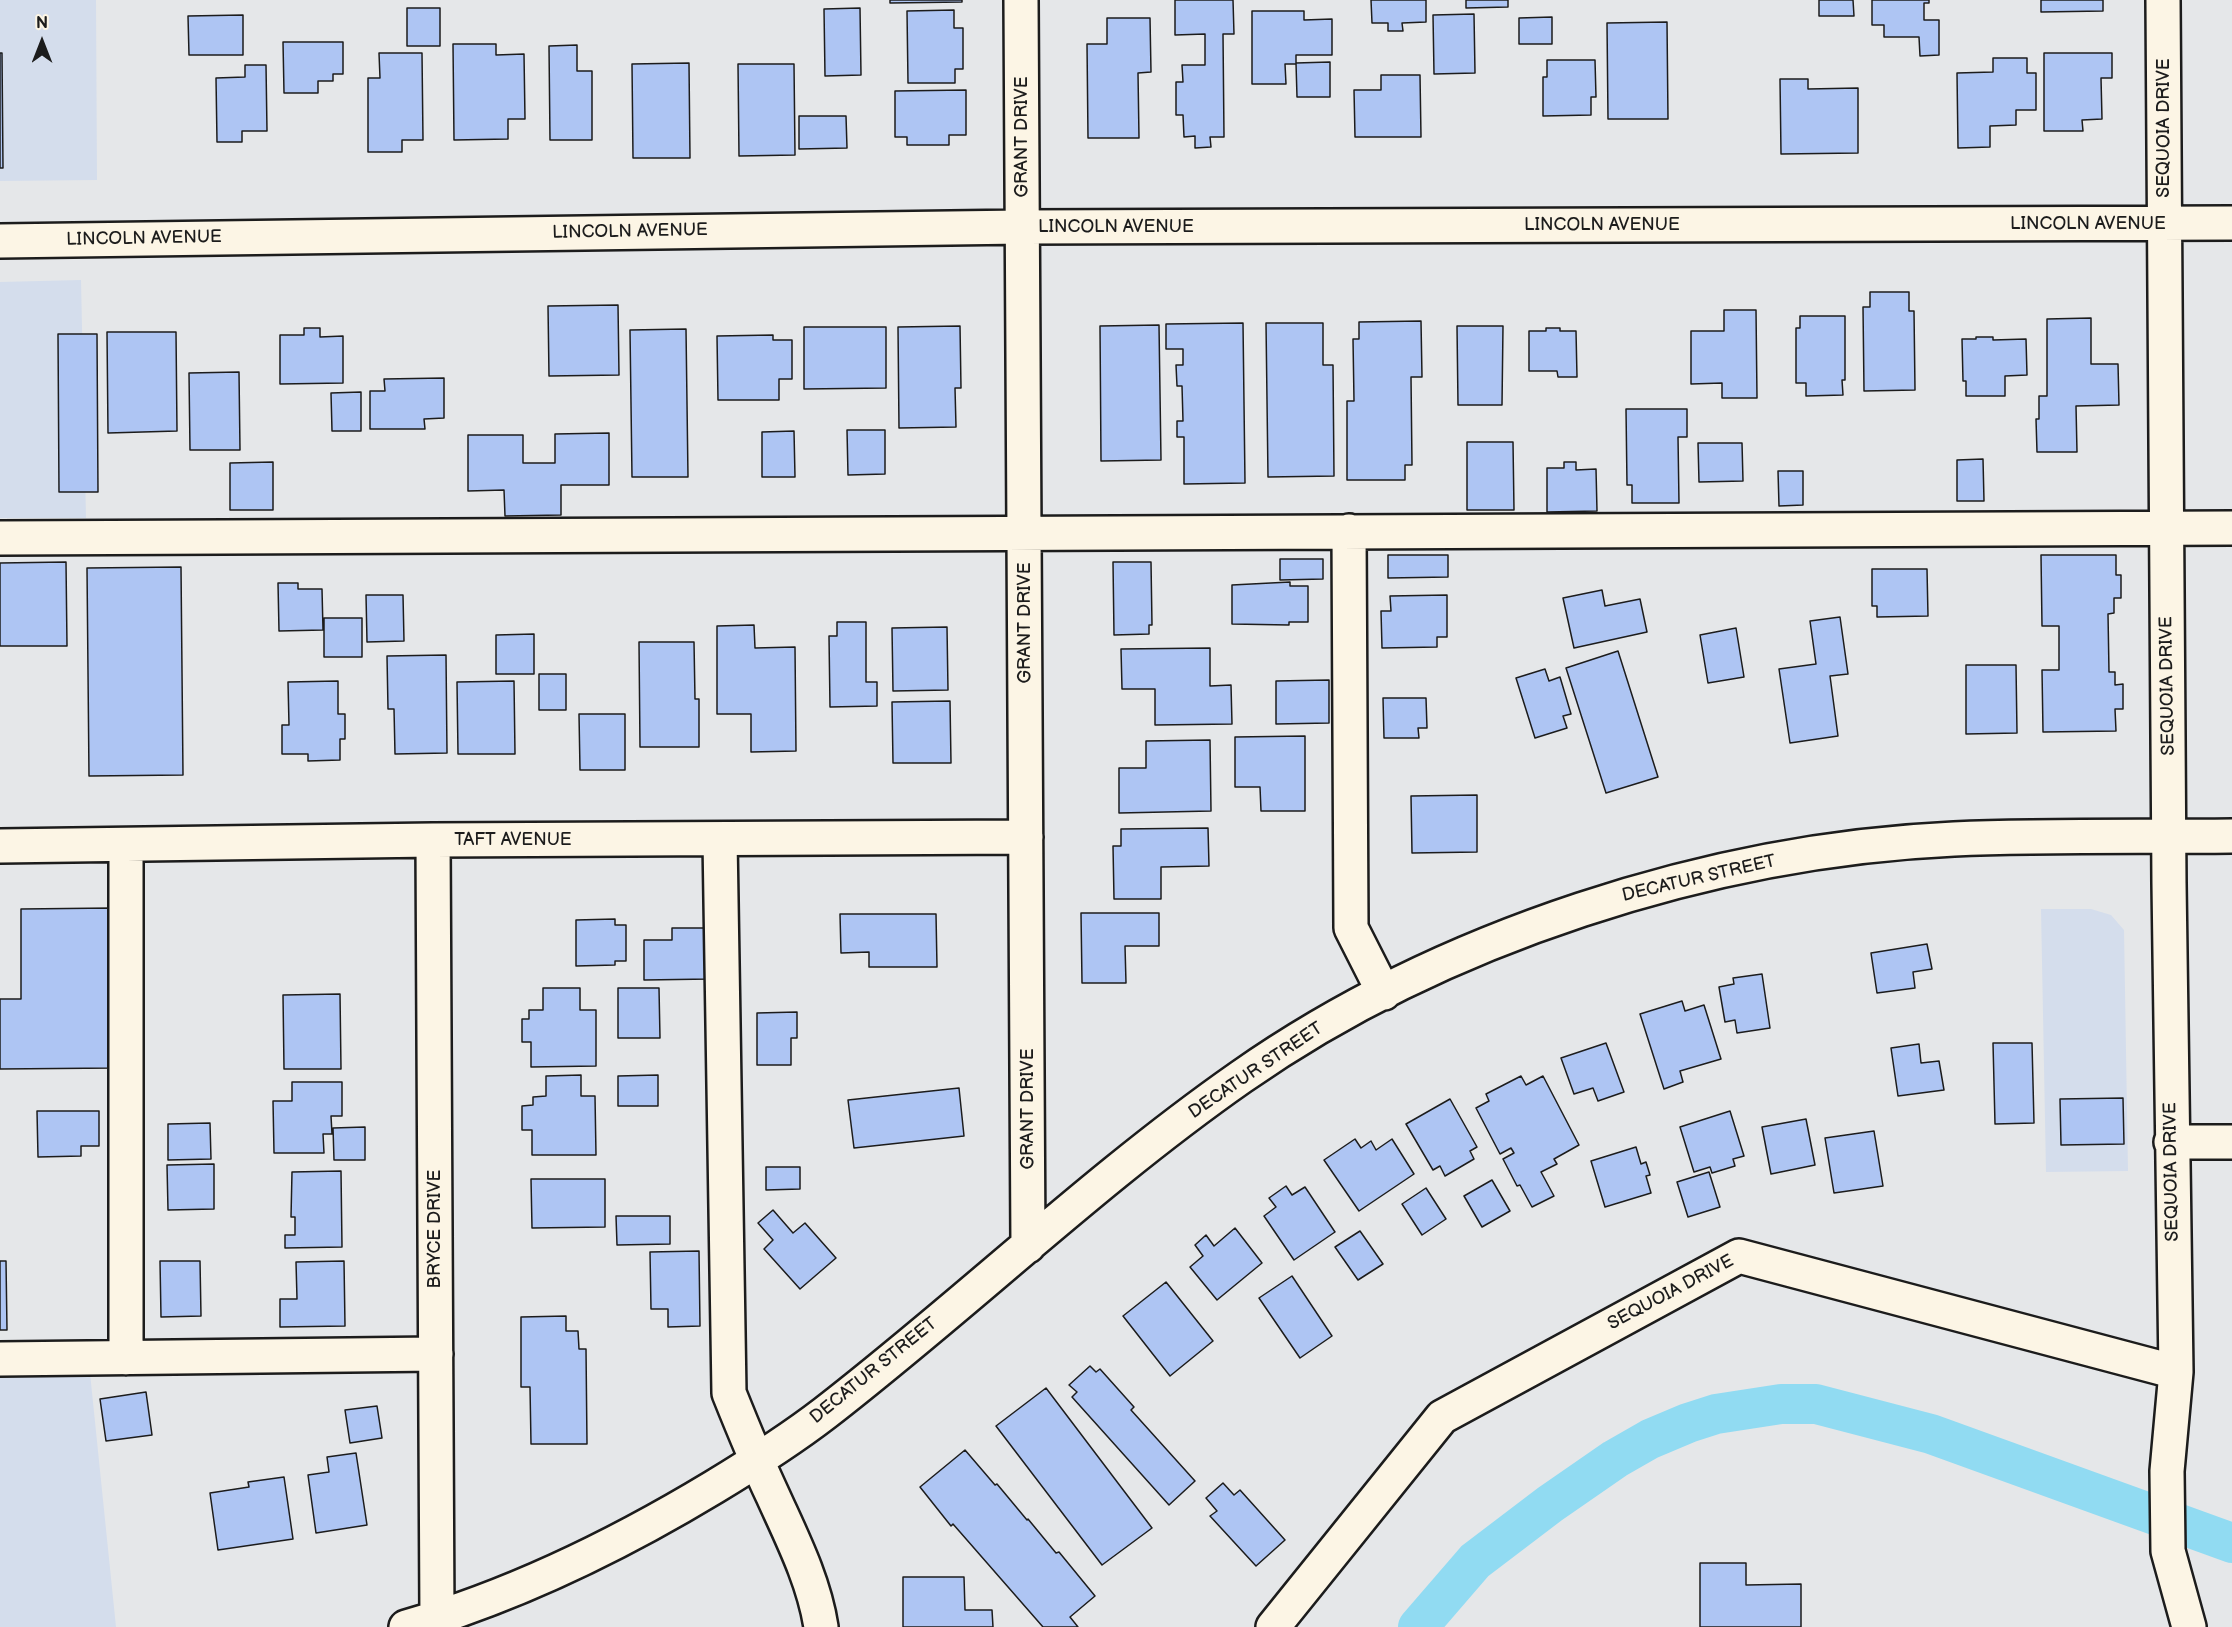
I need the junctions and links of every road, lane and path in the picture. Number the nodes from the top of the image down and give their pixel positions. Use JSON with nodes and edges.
{"nodes":[{"id":1,"x":1021,"y":0,"type":"edge"},
{"id":2,"x":2163,"y":0,"type":"edge"},
{"id":3,"x":2232,"y":223,"type":"edge"},
{"id":4,"x":2165,"y":224,"type":"junction"},
{"id":5,"x":1023,"y":227,"type":"junction"},
{"id":6,"x":0,"y":240,"type":"edge"},
{"id":7,"x":2166,"y":528,"type":"junction"},
{"id":8,"x":2232,"y":528,"type":"edge"},
{"id":9,"x":1349,"y":531,"type":"junction"},
{"id":10,"x":1024,"y":533,"type":"junction"},
{"id":11,"x":0,"y":538,"type":"edge"},
{"id":12,"x":2232,"y":836,"type":"edge"},
{"id":13,"x":1026,"y":837,"type":"junction"},
{"id":14,"x":2170,"y":837,"type":"junction"},
{"id":15,"x":720,"y":839,"type":"junction"},
{"id":16,"x":433,"y":840,"type":"junction"},
{"id":17,"x":126,"y":844,"type":"junction"},
{"id":18,"x":0,"y":846,"type":"edge"},
{"id":19,"x":1384,"y":993,"type":"junction"},
{"id":20,"x":2171,"y":1142,"type":"junction"},
{"id":21,"x":2232,"y":1142,"type":"edge"},
{"id":22,"x":1028,"y":1246,"type":"junction"},
{"id":23,"x":436,"y":1354,"type":"junction"},
{"id":24,"x":126,"y":1358,"type":"junction"},
{"id":25,"x":0,"y":1359,"type":"edge"},
{"id":26,"x":2176,"y":1372,"type":"junction"},
{"id":27,"x":757,"y":1461,"type":"junction"},
{"id":28,"x":437,"y":1618,"type":"junction"},
{"id":29,"x":406,"y":1627,"type":"edge"},
{"id":30,"x":821,"y":1627,"type":"edge"},
{"id":31,"x":1273,"y":1627,"type":"edge"},
{"id":32,"x":2189,"y":1627,"type":"edge"}],
"edges":[{"from":1,"to":5,"type":"street","name":"GRANT DRIVE"},
{"from":2,"to":4,"type":"street","name":"SEQUOIA DRIVE"},
{"from":3,"to":4,"type":"street","name":"LINCOLN AVENUE"},
{"from":4,"to":5,"type":"street","name":"LINCOLN AVENUE"},
{"from":4,"to":7,"type":"street","name":"SEQUOIA DRIVE"},
{"from":5,"to":6,"type":"street","name":"LINCOLN AVENUE"},
{"from":5,"to":10,"type":"street","name":"GRANT DRIVE"},
{"from":7,"to":8,"type":"street"},
{"from":7,"to":9,"type":"street"},
{"from":7,"to":14,"type":"street","name":"SEQUOIA DRIVE"},
{"from":9,"to":10,"type":"street"},
{"from":9,"to":19,"type":"street"},
{"from":10,"to":11,"type":"street"},
{"from":10,"to":13,"type":"street","name":"GRANT DRIVE"},
{"from":12,"to":14,"type":"street","name":"DECATUR STREET"},
{"from":13,"to":15,"type":"street","name":"TAFT AVENUE"},
{"from":13,"to":22,"type":"street","name":"GRANT DRIVE"},
{"from":14,"to":19,"type":"street","name":"DECATUR STREET"},
{"from":14,"to":20,"type":"street","name":"SEQUOIA DRIVE"},
{"from":15,"to":16,"type":"street","name":"TAFT AVENUE"},
{"from":15,"to":27,"type":"street"},
{"from":16,"to":17,"type":"street","name":"TAFT AVENUE"},
{"from":16,"to":23,"type":"street","name":"BRYCE DRIVE"},
{"from":17,"to":18,"type":"street","name":"TAFT AVENUE"},
{"from":17,"to":24,"type":"street"},
{"from":19,"to":22,"type":"street","name":"DECATUR STREET"},
{"from":20,"to":21,"type":"street"},
{"from":20,"to":26,"type":"street","name":"SEQUOIA DRIVE"},
{"from":22,"to":27,"type":"street","name":"DECATUR STREET"},
{"from":23,"to":24,"type":"street"},
{"from":23,"to":28,"type":"street","name":"BRYCE DRIVE"},
{"from":24,"to":25,"type":"street"},
{"from":26,"to":31,"type":"street","name":"SEQUOIA DRIVE"},
{"from":26,"to":32,"type":"street","name":"SEQUOIA DRIVE"},
{"from":27,"to":28,"type":"street","name":"DECATUR STREET"},
{"from":27,"to":30,"type":"street"},
{"from":28,"to":29,"type":"street","name":"DECATUR STREET"}]}
